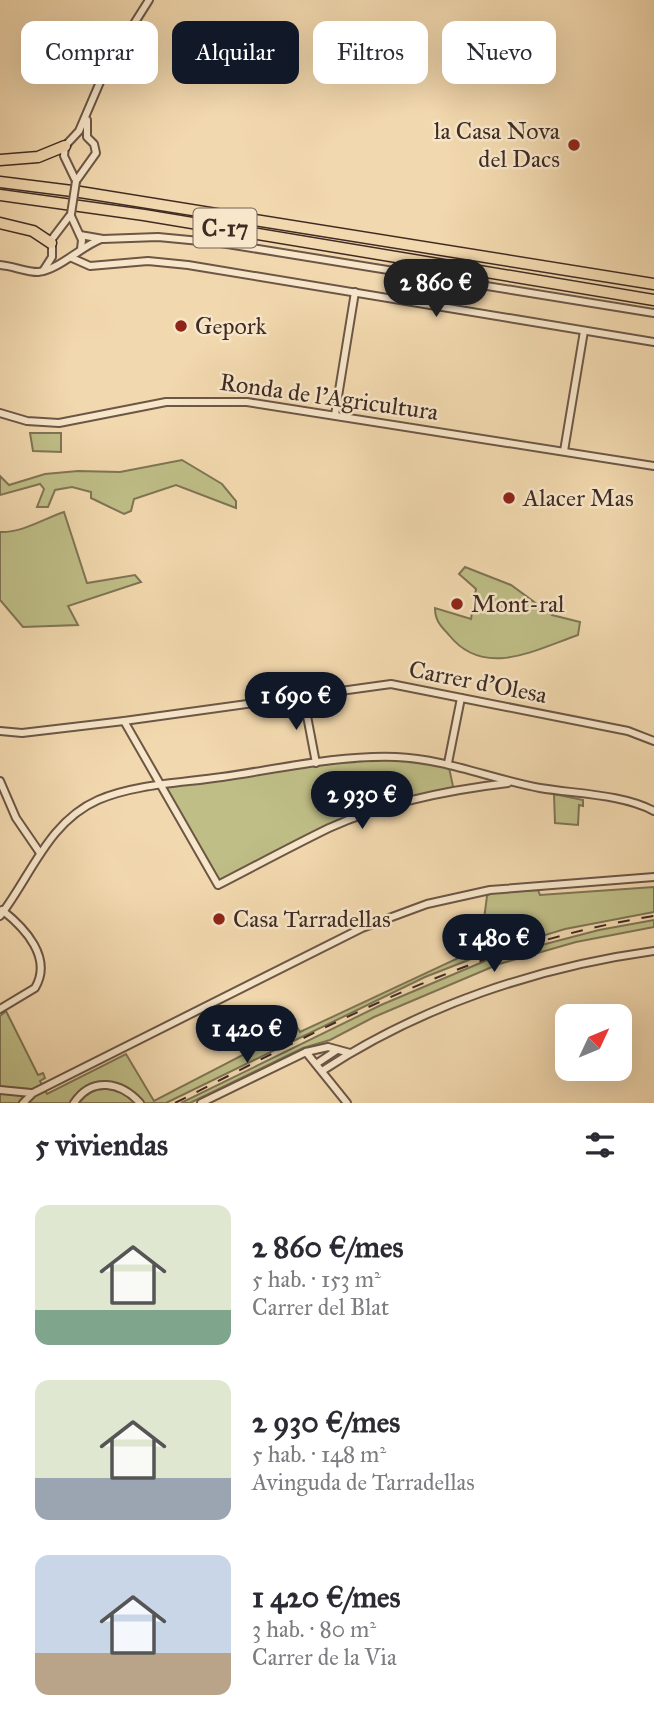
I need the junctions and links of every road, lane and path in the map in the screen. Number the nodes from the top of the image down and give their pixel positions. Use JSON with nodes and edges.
{"nodes":[{"id":1,"x":149,"y":0,"type":"edge"},
{"id":2,"x":87,"y":114,"type":"junction"},
{"id":3,"x":87,"y":137,"type":"junction"},
{"id":4,"x":68,"y":142,"type":"junction"},
{"id":5,"x":0,"y":160,"type":"edge"},
{"id":6,"x":70,"y":164,"type":"junction"},
{"id":7,"x":84,"y":167,"type":"junction"},
{"id":8,"x":76,"y":181,"type":"junction"},
{"id":9,"x":0,"y":182,"type":"edge"},
{"id":10,"x":0,"y":195,"type":"edge"},
{"id":11,"x":71,"y":214,"type":"junction"},
{"id":12,"x":0,"y":223,"type":"edge"},
{"id":13,"x":62,"y":229,"type":"junction"},
{"id":14,"x":78,"y":233,"type":"junction"},
{"id":15,"x":103,"y":239,"type":"junction"},
{"id":16,"x":52,"y":247,"type":"junction"},
{"id":17,"x":81,"y":249,"type":"junction"},
{"id":18,"x":68,"y":258,"type":"junction"},
{"id":19,"x":0,"y":265,"type":"edge"},
{"id":20,"x":43,"y":271,"type":"junction"},
{"id":21,"x":652,"y":283,"type":"edge"},
{"id":22,"x":355,"y":292,"type":"junction"},
{"id":23,"x":654,"y":300,"type":"edge"},
{"id":24,"x":654,"y":313,"type":"edge"},
{"id":25,"x":584,"y":331,"type":"junction"},
{"id":26,"x":654,"y":342,"type":"edge"},
{"id":27,"x":0,"y":413,"type":"edge"},
{"id":28,"x":335,"y":415,"type":"junction"},
{"id":29,"x":564,"y":451,"type":"junction"},
{"id":30,"x":654,"y":466,"type":"edge"},
{"id":31,"x":303,"y":695,"type":"junction"},
{"id":32,"x":461,"y":698,"type":"junction"},
{"id":33,"x":124,"y":721,"type":"junction"},
{"id":34,"x":0,"y":731,"type":"edge"},
{"id":35,"x":654,"y":741,"type":"edge"},
{"id":36,"x":316,"y":763,"type":"junction"},
{"id":37,"x":448,"y":763,"type":"junction"},
{"id":38,"x":0,"y":781,"type":"edge"},
{"id":39,"x":509,"y":782,"type":"junction"},
{"id":40,"x":161,"y":786,"type":"junction"},
{"id":41,"x":654,"y":811,"type":"edge"},
{"id":42,"x":40,"y":853,"type":"junction"},
{"id":43,"x":654,"y":877,"type":"edge"},
{"id":44,"x":1,"y":912,"type":"edge"},
{"id":45,"x":654,"y":951,"type":"edge"},
{"id":46,"x":0,"y":1009,"type":"edge"},
{"id":47,"x":337,"y":1050,"type":"junction"},
{"id":48,"x":306,"y":1052,"type":"junction"},
{"id":49,"x":351,"y":1053,"type":"junction"},
{"id":50,"x":316,"y":1064,"type":"junction"},
{"id":51,"x":322,"y":1072,"type":"junction"},
{"id":52,"x":2,"y":1091,"type":"edge"},
{"id":53,"x":14,"y":1093,"type":"junction"},
{"id":54,"x":33,"y":1093,"type":"junction"},
{"id":55,"x":215,"y":1100,"type":"edge"},
{"id":56,"x":140,"y":1102,"type":"edge"},
{"id":57,"x":22,"y":1103,"type":"edge"},
{"id":58,"x":74,"y":1103,"type":"edge"},
{"id":59,"x":201,"y":1103,"type":"edge"},
{"id":60,"x":347,"y":1103,"type":"edge"}],
"edges":[{"from":1,"to":2,"type":"street"},
{"from":2,"to":3,"type":"street"},
{"from":2,"to":4,"type":"street"},
{"from":3,"to":4,"type":"street"},
{"from":3,"to":7,"type":"street"},
{"from":4,"to":5,"type":"highway"},
{"from":4,"to":6,"type":"street"},
{"from":6,"to":7,"type":"street"},
{"from":6,"to":8,"type":"street"},
{"from":7,"to":8,"type":"street"},
{"from":8,"to":11,"type":"street","bridge":true},
{"from":9,"to":21,"type":"highway","number":"C-17"},
{"from":10,"to":23,"type":"highway","number":"C-17"},
{"from":11,"to":13,"type":"street"},
{"from":11,"to":14,"type":"street"},
{"from":12,"to":16,"type":"highway"},
{"from":13,"to":14,"type":"street"},
{"from":13,"to":16,"type":"street"},
{"from":14,"to":15,"type":"street"},
{"from":14,"to":17,"type":"street"},
{"from":15,"to":17,"type":"street"},
{"from":15,"to":24,"type":"street"},
{"from":16,"to":18,"type":"street"},
{"from":16,"to":20,"type":"street"},
{"from":17,"to":18,"type":"street"},
{"from":18,"to":20,"type":"street"},
{"from":18,"to":22,"type":"street"},
{"from":19,"to":20,"type":"street"},
{"from":22,"to":25,"type":"street"},
{"from":22,"to":28,"type":"street"},
{"from":25,"to":26,"type":"street"},
{"from":25,"to":29,"type":"street"},
{"from":27,"to":28,"type":"street","name":"Ronda de l'Agricultura"},
{"from":28,"to":29,"type":"street","name":"Ronda de l'Agricultura"},
{"from":29,"to":30,"type":"street","name":"Ronda de l'Agricultura"},
{"from":31,"to":32,"type":"street","name":"Carrer d'Olesa"},
{"from":31,"to":33,"type":"street","name":"Carrer d'Olesa"},
{"from":31,"to":36,"type":"street"},
{"from":32,"to":35,"type":"street","name":"Carrer d'Olesa"},
{"from":32,"to":37,"type":"street"},
{"from":33,"to":34,"type":"street","name":"Carrer d'Olesa"},
{"from":33,"to":40,"type":"street"},
{"from":36,"to":37,"type":"street"},
{"from":36,"to":40,"type":"street"},
{"from":37,"to":39,"type":"street"},
{"from":38,"to":42,"type":"street"},
{"from":39,"to":40,"type":"street"},
{"from":39,"to":41,"type":"street"},
{"from":40,"to":42,"type":"street"},
{"from":42,"to":44,"type":"street"},
{"from":43,"to":54,"type":"street"},
{"from":44,"to":46,"type":"street"},
{"from":45,"to":49,"type":"street"},
{"from":47,"to":48,"type":"street"},
{"from":47,"to":49,"type":"street"},
{"from":47,"to":50,"type":"street"},
{"from":48,"to":50,"type":"street"},
{"from":48,"to":55,"type":"street"},
{"from":49,"to":51,"type":"street"},
{"from":50,"to":51,"type":"street"},
{"from":51,"to":60,"type":"street"},
{"from":52,"to":53,"type":"street"},
{"from":53,"to":54,"type":"street"},
{"from":53,"to":57,"type":"street"},
{"from":54,"to":57,"type":"street"},
{"from":55,"to":59,"type":"street"},
{"from":56,"to":58,"type":"street"}]}
